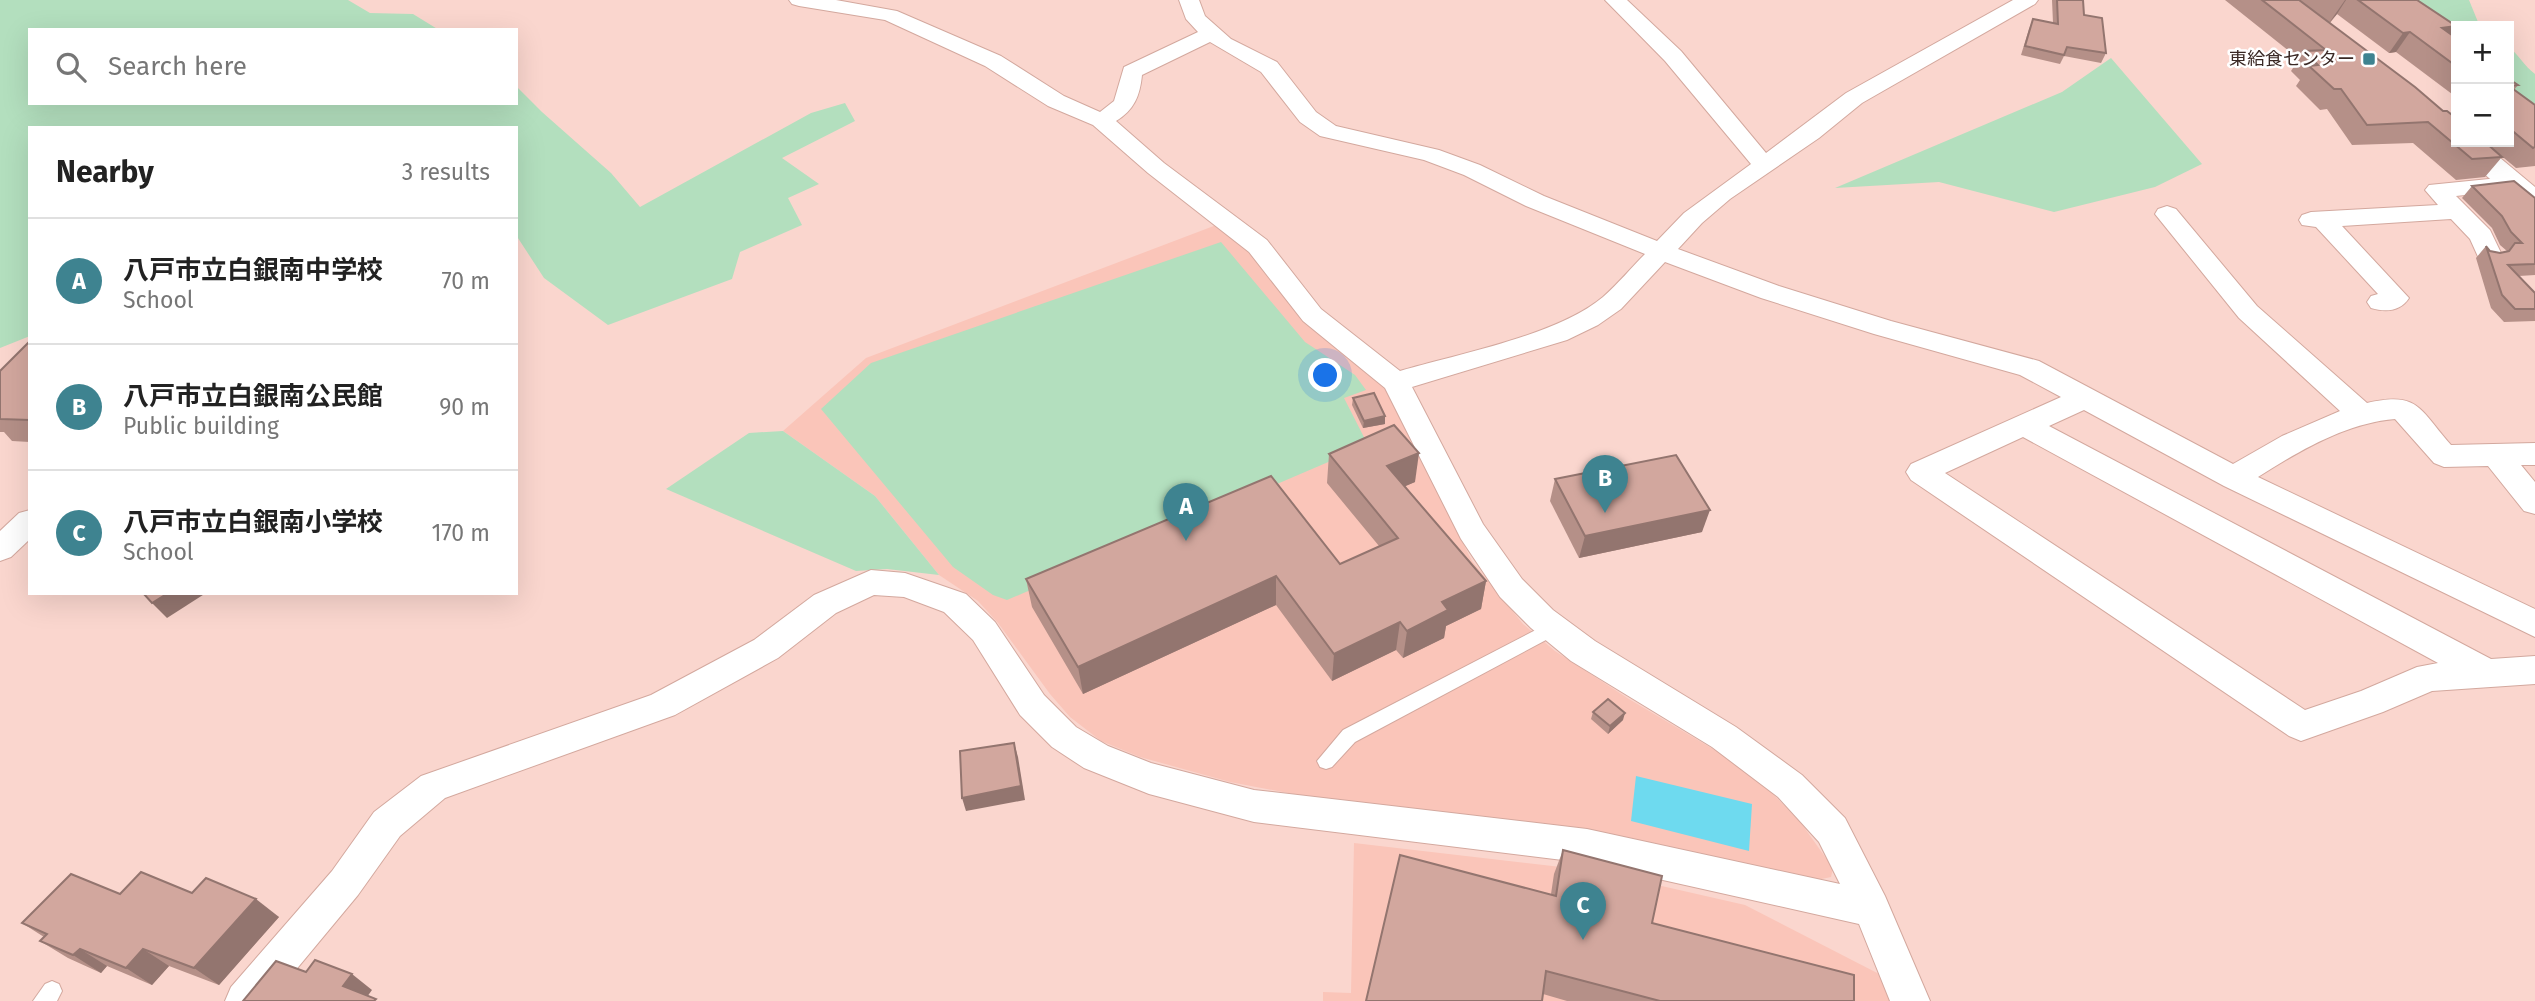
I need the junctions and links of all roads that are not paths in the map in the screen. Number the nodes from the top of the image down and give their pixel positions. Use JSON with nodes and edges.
{"nodes":[{"id":1,"x":799,"y":0,"type":"edge"},
{"id":2,"x":1189,"y":0,"type":"edge"},
{"id":3,"x":1615,"y":0,"type":"edge"},
{"id":4,"x":2028,"y":0,"type":"edge"},
{"id":5,"x":881,"y":8,"type":"edge"},
{"id":6,"x":1212,"y":33,"type":"junction"},
{"id":7,"x":1101,"y":120,"type":"junction"},
{"id":8,"x":2470,"y":147,"type":"edge"},
{"id":9,"x":1764,"y":165,"type":"junction"},
{"id":10,"x":2525,"y":193,"type":"edge"},
{"id":11,"x":2456,"y":211,"type":"junction"},
{"id":12,"x":2167,"y":214,"type":"dead end"},
{"id":13,"x":1663,"y":251,"type":"junction"},
{"id":14,"x":2489,"y":255,"type":"edge"},
{"id":15,"x":2380,"y":302,"type":"dead end"},
{"id":16,"x":1396,"y":382,"type":"junction"},
{"id":17,"x":2084,"y":398,"type":"junction"},
{"id":18,"x":2361,"y":414,"type":"junction"},
{"id":19,"x":2026,"y":426,"type":"junction"},
{"id":20,"x":2535,"y":454,"type":"edge"},
{"id":21,"x":2497,"y":456,"type":"junction"},
{"id":22,"x":2234,"y":478,"type":"junction"},
{"id":23,"x":2535,"y":503,"type":"edge"},
{"id":24,"x":28,"y":523,"type":"edge"},
{"id":25,"x":0,"y":549,"type":"edge"},
{"id":26,"x":2535,"y":624,"type":"edge"},
{"id":27,"x":1553,"y":628,"type":"junction"},
{"id":28,"x":2535,"y":670,"type":"edge"},
{"id":29,"x":2485,"y":672,"type":"junction"},
{"id":30,"x":1326,"y":761,"type":"dead end"},
{"id":31,"x":1872,"y":909,"type":"junction"},
{"id":32,"x":1916,"y":997,"type":"edge"},
{"id":33,"x":244,"y":1001,"type":"edge"}],
"edges":[{"from":1,"to":5,"type":"street"},
{"from":2,"to":6,"type":"street"},
{"from":3,"to":9,"type":"street"},
{"from":4,"to":9,"type":"street"},
{"from":5,"to":7,"type":"street"},
{"from":6,"to":7,"type":"street"},
{"from":6,"to":13,"type":"street"},
{"from":7,"to":16,"type":"street"},
{"from":8,"to":10,"type":"street"},
{"from":9,"to":13,"type":"street"},
{"from":10,"to":11,"type":"street"},
{"from":11,"to":14,"type":"street"},
{"from":11,"to":15,"type":"street"},
{"from":12,"to":18,"type":"street"},
{"from":13,"to":16,"type":"street"},
{"from":13,"to":17,"type":"street"},
{"from":16,"to":27,"type":"street"},
{"from":17,"to":19,"type":"street"},
{"from":17,"to":22,"type":"street"},
{"from":18,"to":21,"type":"street"},
{"from":18,"to":22,"type":"street"},
{"from":19,"to":29,"type":"street"},
{"from":19,"to":29,"type":"street"},
{"from":20,"to":21,"type":"street"},
{"from":21,"to":23,"type":"street"},
{"from":22,"to":26,"type":"street"},
{"from":24,"to":25,"type":"street"},
{"from":27,"to":30,"type":"lane"},
{"from":27,"to":31,"type":"street"},
{"from":28,"to":29,"type":"street"},
{"from":31,"to":32,"type":"street"},
{"from":31,"to":33,"type":"street"}]}
